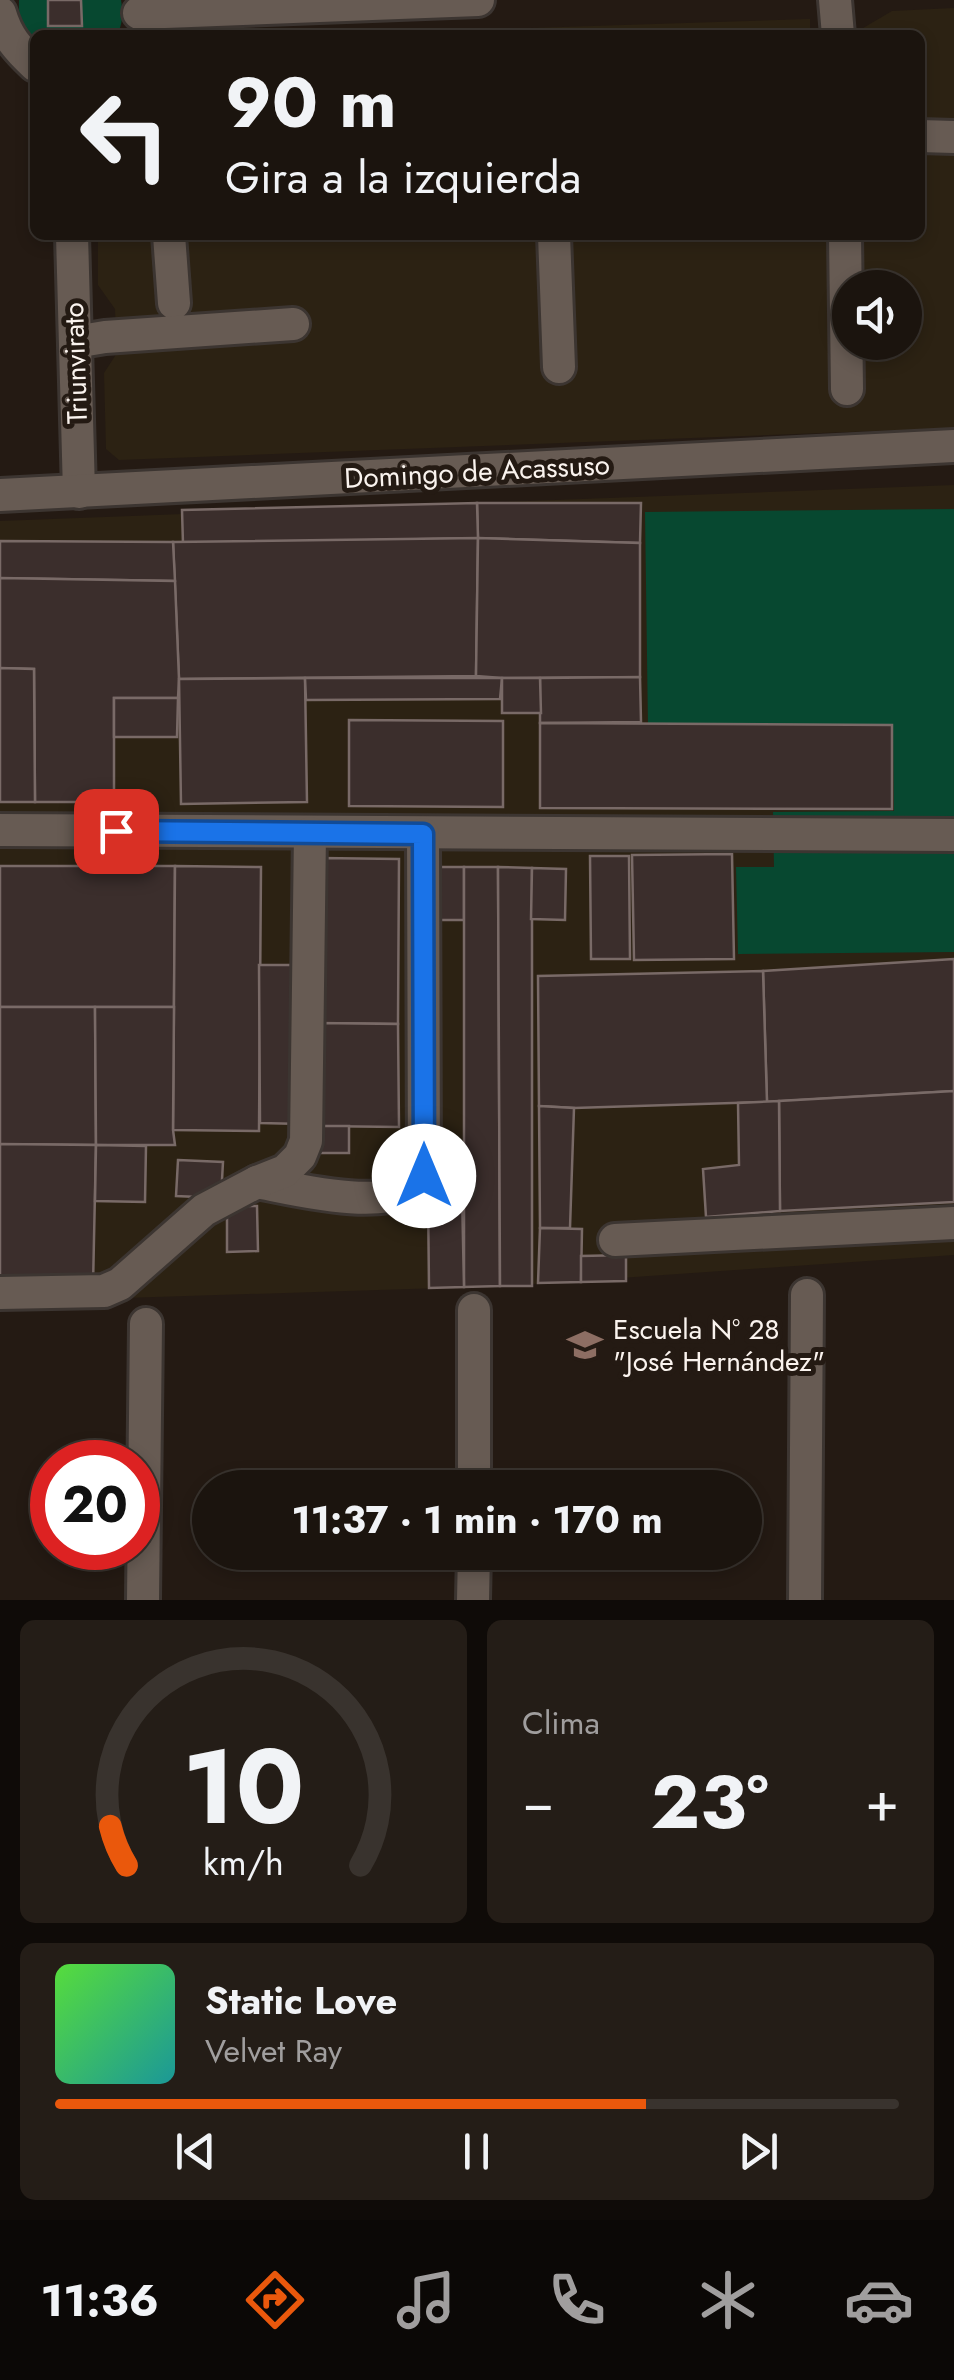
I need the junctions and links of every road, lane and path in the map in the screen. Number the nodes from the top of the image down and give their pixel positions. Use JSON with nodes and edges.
{"nodes":[{"id":1,"x":5,"y":0,"type":"edge"},
{"id":2,"x":478,"y":0,"type":"edge"},
{"id":3,"x":835,"y":0,"type":"edge"},
{"id":4,"x":0,"y":11,"type":"edge"},
{"id":5,"x":134,"y":16,"type":"edge"},
{"id":6,"x":838,"y":30,"type":"edge"},
{"id":7,"x":30,"y":60,"type":"edge"},
{"id":8,"x":925,"y":136,"type":"edge"},
{"id":9,"x":954,"y":137,"type":"edge"},
{"id":10,"x":72,"y":240,"type":"edge"},
{"id":11,"x":168,"y":240,"type":"edge"},
{"id":12,"x":554,"y":240,"type":"edge"},
{"id":13,"x":844,"y":240,"type":"edge"},
{"id":14,"x":174,"y":302,"type":"dead end"},
{"id":15,"x":293,"y":324,"type":"dead end"},
{"id":16,"x":75,"y":342,"type":"junction"},
{"id":17,"x":558,"y":367,"type":"dead end"},
{"id":18,"x":846,"y":389,"type":"dead end"},
{"id":19,"x":954,"y":446,"type":"edge"},
{"id":20,"x":79,"y":492,"type":"junction"},
{"id":21,"x":0,"y":495,"type":"edge"},
{"id":22,"x":0,"y":830,"type":"edge"},
{"id":23,"x":310,"y":833,"type":"junction"},
{"id":24,"x":423,"y":834,"type":"junction"},
{"id":25,"x":954,"y":835,"type":"edge"},
{"id":26,"x":424,"y":1176,"type":"junction"},
{"id":27,"x":257,"y":1182,"type":"junction"},
{"id":28,"x":458,"y":1187,"type":"dead end"},
{"id":29,"x":954,"y":1224,"type":"edge"},
{"id":30,"x":614,"y":1240,"type":"dead end"},
{"id":31,"x":0,"y":1293,"type":"edge"},
{"id":32,"x":807,"y":1295,"type":"dead end"},
{"id":33,"x":474,"y":1310,"type":"dead end"},
{"id":34,"x":146,"y":1324,"type":"dead end"},
{"id":35,"x":474,"y":1470,"type":"edge"},
{"id":36,"x":474,"y":1570,"type":"edge"},
{"id":37,"x":143,"y":1600,"type":"edge"},
{"id":38,"x":474,"y":1600,"type":"edge"},
{"id":39,"x":805,"y":1600,"type":"edge"}],
"edges":[{"from":1,"to":4,"type":"street"},
{"from":2,"to":5,"type":"street"},
{"from":3,"to":6,"type":"street"},
{"from":4,"to":7,"type":"street"},
{"from":8,"to":9,"type":"street"},
{"from":10,"to":16,"type":"street","name":"Triunvirato"},
{"from":11,"to":14,"type":"street"},
{"from":12,"to":17,"type":"street"},
{"from":13,"to":18,"type":"street"},
{"from":15,"to":16,"type":"street"},
{"from":16,"to":20,"type":"street","name":"Triunvirato"},
{"from":19,"to":20,"type":"street","name":"Domingo de Acassuso"},
{"from":20,"to":21,"type":"street","name":"Domingo de Acassuso"},
{"from":22,"to":23,"type":"street"},
{"from":23,"to":24,"type":"street"},
{"from":23,"to":27,"type":"street"},
{"from":24,"to":25,"type":"street"},
{"from":24,"to":26,"type":"street"},
{"from":26,"to":27,"type":"street"},
{"from":26,"to":28,"type":"street"},
{"from":27,"to":31,"type":"street"},
{"from":29,"to":30,"type":"street"},
{"from":32,"to":39,"type":"street"},
{"from":33,"to":35,"type":"street"},
{"from":34,"to":37,"type":"street"},
{"from":36,"to":38,"type":"street"}]}
